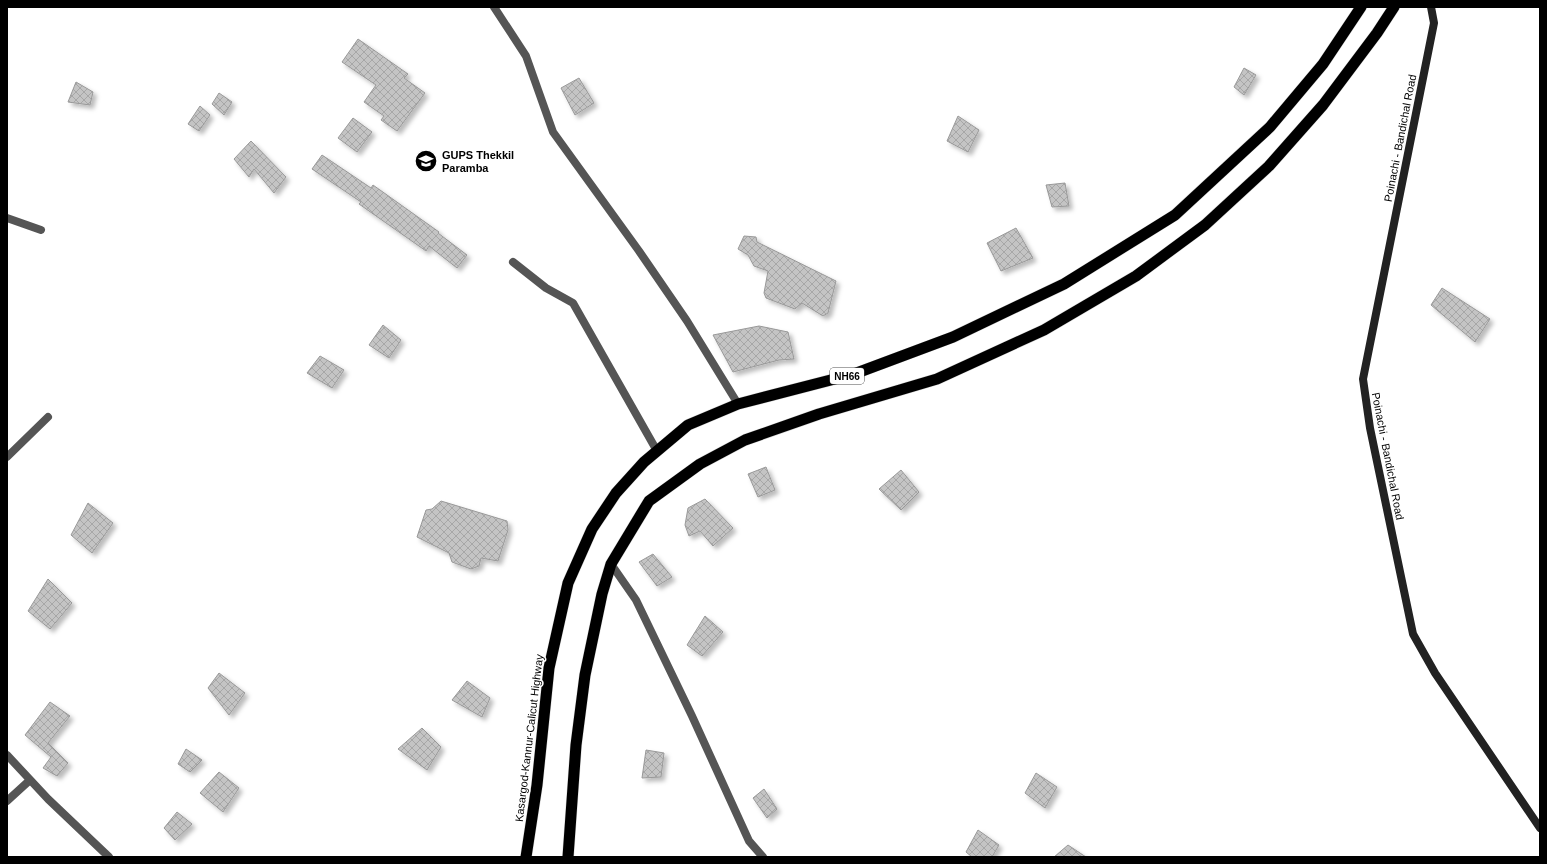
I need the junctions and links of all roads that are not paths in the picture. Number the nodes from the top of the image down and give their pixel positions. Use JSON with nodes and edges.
{"nodes":[{"id":1,"x":494,"y":7,"type":"edge"},
{"id":2,"x":1361,"y":7,"type":"edge"},
{"id":3,"x":1394,"y":7,"type":"edge"},
{"id":4,"x":1432,"y":7,"type":"edge"},
{"id":5,"x":7,"y":218,"type":"edge"},
{"id":6,"x":41,"y":230,"type":"dead end"},
{"id":7,"x":513,"y":262,"type":"dead end"},
{"id":8,"x":738,"y":404,"type":"junction"},
{"id":9,"x":48,"y":417,"type":"dead end"},
{"id":10,"x":657,"y":451,"type":"junction"},
{"id":11,"x":7,"y":457,"type":"edge"},
{"id":12,"x":611,"y":564,"type":"junction"},
{"id":13,"x":7,"y":755,"type":"edge"},
{"id":14,"x":30,"y":780,"type":"junction"},
{"id":15,"x":7,"y":800,"type":"edge"},
{"id":16,"x":1540,"y":828,"type":"edge"},
{"id":17,"x":109,"y":857,"type":"edge"},
{"id":18,"x":526,"y":857,"type":"edge"},
{"id":19,"x":568,"y":857,"type":"edge"},
{"id":20,"x":763,"y":857,"type":"edge"}],
"edges":[{"from":1,"to":8,"type":"street"},
{"from":2,"to":8,"type":"highway","name":"Kasargod-Kannur-Calicut Highway","number":"NH66"},
{"from":3,"to":12,"type":"highway","number":"NH66"},
{"from":4,"to":16,"type":"main road","name":"Poinachi - Bandichal Road"},
{"from":5,"to":6,"type":"street"},
{"from":7,"to":10,"type":"street"},
{"from":8,"to":10,"type":"highway","name":"Kasargod-Kannur-Calicut Highway","number":"NH66"},
{"from":9,"to":11,"type":"street"},
{"from":10,"to":18,"type":"highway","name":"Kasargod-Kannur-Calicut Highway","number":"NH66"},
{"from":12,"to":19,"type":"highway","number":"NH66"},
{"from":12,"to":20,"type":"street"},
{"from":13,"to":14,"type":"street"},
{"from":14,"to":15,"type":"street"},
{"from":14,"to":17,"type":"street"}]}
